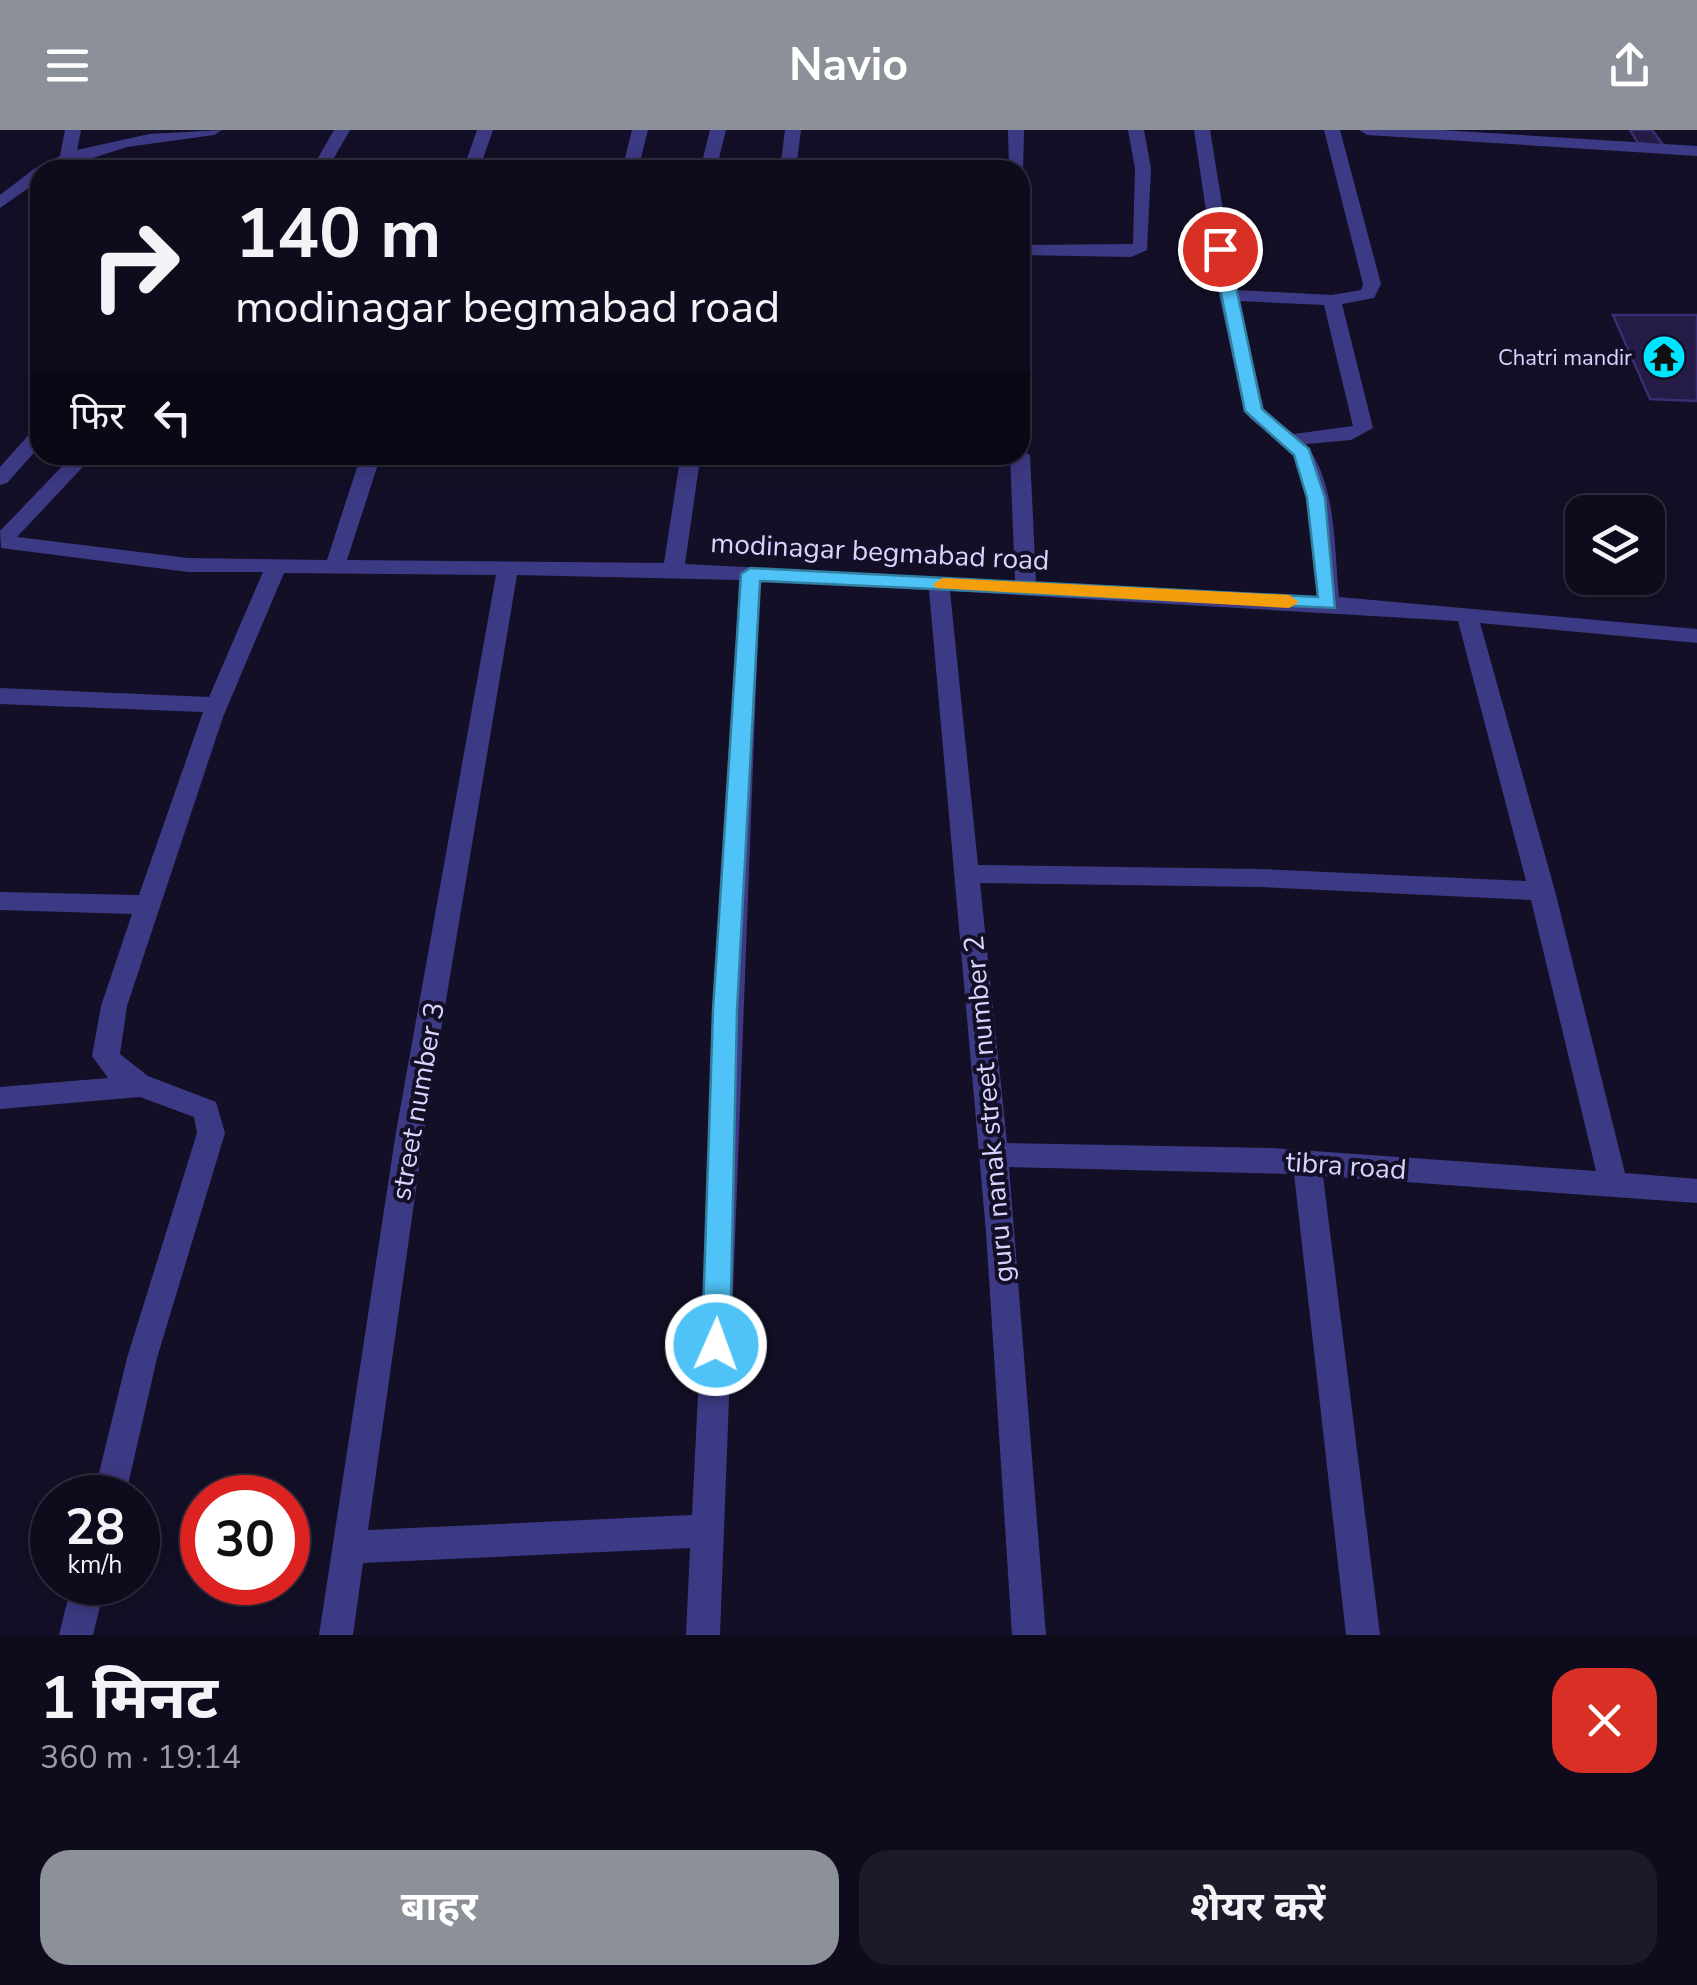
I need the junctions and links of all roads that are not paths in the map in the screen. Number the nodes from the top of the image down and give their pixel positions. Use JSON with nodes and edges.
{"nodes":[{"id":1,"x":73,"y":130,"type":"edge"},
{"id":2,"x":214,"y":130,"type":"edge"},
{"id":3,"x":342,"y":130,"type":"edge"},
{"id":4,"x":485,"y":130,"type":"edge"},
{"id":5,"x":640,"y":130,"type":"edge"},
{"id":6,"x":718,"y":130,"type":"edge"},
{"id":7,"x":793,"y":130,"type":"edge"},
{"id":8,"x":1016,"y":130,"type":"edge"},
{"id":9,"x":1136,"y":130,"type":"edge"},
{"id":10,"x":1202,"y":130,"type":"edge"},
{"id":11,"x":1332,"y":130,"type":"edge"},
{"id":12,"x":1367,"y":130,"type":"edge"},
{"id":13,"x":1697,"y":152,"type":"edge"},
{"id":14,"x":68,"y":156,"type":"junction"},
{"id":15,"x":61,"y":160,"type":"edge"},
{"id":16,"x":325,"y":160,"type":"edge"},
{"id":17,"x":474,"y":160,"type":"edge"},
{"id":18,"x":632,"y":160,"type":"edge"},
{"id":19,"x":710,"y":160,"type":"edge"},
{"id":20,"x":789,"y":160,"type":"edge"},
{"id":21,"x":1017,"y":160,"type":"edge"},
{"id":22,"x":30,"y":180,"type":"edge"},
{"id":23,"x":0,"y":202,"type":"edge"},
{"id":24,"x":1030,"y":250,"type":"edge"},
{"id":25,"x":1228,"y":295,"type":"junction"},
{"id":26,"x":1332,"y":300,"type":"junction"},
{"id":27,"x":1290,"y":440,"type":"junction"},
{"id":28,"x":30,"y":445,"type":"edge"},
{"id":29,"x":74,"y":465,"type":"edge"},
{"id":30,"x":369,"y":465,"type":"edge"},
{"id":31,"x":687,"y":465,"type":"edge"},
{"id":32,"x":1020,"y":465,"type":"edge"},
{"id":33,"x":0,"y":478,"type":"edge"},
{"id":34,"x":1,"y":542,"type":"edge"},
{"id":35,"x":276,"y":566,"type":"junction"},
{"id":36,"x":334,"y":566,"type":"junction"},
{"id":37,"x":508,"y":568,"type":"junction"},
{"id":38,"x":674,"y":570,"type":"junction"},
{"id":39,"x":750,"y":574,"type":"junction"},
{"id":40,"x":939,"y":584,"type":"junction"},
{"id":41,"x":1026,"y":588,"type":"junction"},
{"id":42,"x":1328,"y":604,"type":"junction"},
{"id":43,"x":1467,"y":615,"type":"junction"},
{"id":44,"x":1697,"y":636,"type":"edge"},
{"id":45,"x":0,"y":696,"type":"edge"},
{"id":46,"x":217,"y":705,"type":"junction"},
{"id":47,"x":965,"y":874,"type":"junction"},
{"id":48,"x":1542,"y":891,"type":"junction"},
{"id":49,"x":0,"y":901,"type":"edge"},
{"id":50,"x":148,"y":905,"type":"junction"},
{"id":51,"x":136,"y":1086,"type":"junction"},
{"id":52,"x":0,"y":1098,"type":"edge"},
{"id":53,"x":994,"y":1154,"type":"junction"},
{"id":54,"x":1308,"y":1162,"type":"junction"},
{"id":55,"x":1614,"y":1185,"type":"junction"},
{"id":56,"x":1697,"y":1191,"type":"edge"},
{"id":57,"x":114,"y":1475,"type":"edge"},
{"id":58,"x":708,"y":1531,"type":"junction"},
{"id":59,"x":351,"y":1548,"type":"junction"},
{"id":60,"x":83,"y":1605,"type":"edge"},
{"id":61,"x":76,"y":1635,"type":"edge"},
{"id":62,"x":336,"y":1635,"type":"edge"},
{"id":63,"x":703,"y":1635,"type":"edge"},
{"id":64,"x":1030,"y":1635,"type":"edge"},
{"id":65,"x":1363,"y":1635,"type":"edge"}],
"edges":[{"from":1,"to":14,"type":"street"},
{"from":2,"to":14,"type":"street"},
{"from":3,"to":16,"type":"street"},
{"from":4,"to":17,"type":"street"},
{"from":5,"to":18,"type":"street"},
{"from":6,"to":19,"type":"street"},
{"from":7,"to":20,"type":"street"},
{"from":8,"to":21,"type":"street"},
{"from":9,"to":24,"type":"street"},
{"from":10,"to":25,"type":"street"},
{"from":11,"to":26,"type":"street"},
{"from":12,"to":13,"type":"street"},
{"from":14,"to":15,"type":"street"},
{"from":22,"to":23,"type":"street"},
{"from":25,"to":26,"type":"street"},
{"from":25,"to":27,"type":"street"},
{"from":26,"to":27,"type":"street"},
{"from":27,"to":42,"type":"street"},
{"from":28,"to":33,"type":"street"},
{"from":29,"to":34,"type":"street"},
{"from":30,"to":36,"type":"street"},
{"from":31,"to":38,"type":"street"},
{"from":32,"to":41,"type":"street"},
{"from":34,"to":35,"type":"street","name":"modinagar begmabad road"},
{"from":35,"to":36,"type":"street","name":"modinagar begmabad road"},
{"from":35,"to":46,"type":"street"},
{"from":36,"to":37,"type":"street","name":"modinagar begmabad road"},
{"from":37,"to":38,"type":"street","name":"modinagar begmabad road"},
{"from":37,"to":59,"type":"street","name":"street number 3"},
{"from":38,"to":39,"type":"street","name":"modinagar begmabad road"},
{"from":39,"to":40,"type":"street","name":"modinagar begmabad road"},
{"from":39,"to":58,"type":"street"},
{"from":40,"to":41,"type":"street","name":"modinagar begmabad road"},
{"from":40,"to":47,"type":"street","name":"guru nanak street number 2"},
{"from":41,"to":42,"type":"street","name":"modinagar begmabad road"},
{"from":42,"to":43,"type":"street","name":"modinagar begmabad road"},
{"from":43,"to":44,"type":"street","name":"modinagar begmabad road"},
{"from":43,"to":48,"type":"street"},
{"from":45,"to":46,"type":"street"},
{"from":46,"to":50,"type":"street"},
{"from":47,"to":48,"type":"street"},
{"from":47,"to":53,"type":"street","name":"guru nanak street number 2"},
{"from":48,"to":55,"type":"street"},
{"from":49,"to":50,"type":"street"},
{"from":50,"to":51,"type":"street"},
{"from":51,"to":52,"type":"street"},
{"from":51,"to":57,"type":"street"},
{"from":53,"to":54,"type":"street","name":"tibra road"},
{"from":53,"to":64,"type":"street","name":"guru nanak street number 2"},
{"from":54,"to":55,"type":"street","name":"tibra road"},
{"from":54,"to":65,"type":"street"},
{"from":55,"to":56,"type":"street","name":"tibra road"},
{"from":58,"to":59,"type":"street"},
{"from":58,"to":63,"type":"street"},
{"from":59,"to":62,"type":"street","name":"street number 3"},
{"from":60,"to":61,"type":"street"}]}
